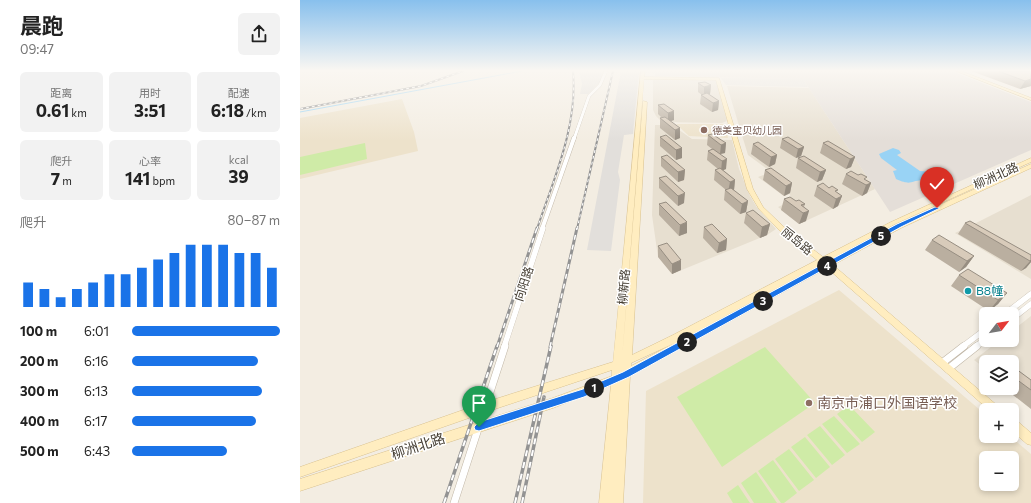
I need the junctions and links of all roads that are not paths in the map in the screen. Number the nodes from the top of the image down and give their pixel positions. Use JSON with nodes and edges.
{"nodes":[{"id":1,"x":591,"y":94,"type":"edge"},
{"id":2,"x":642,"y":94,"type":"edge"},
{"id":3,"x":643,"y":94,"type":"edge"},
{"id":4,"x":724,"y":94,"type":"edge"},
{"id":5,"x":1022,"y":94,"type":"edge"},
{"id":6,"x":1031,"y":98,"type":"edge"},
{"id":7,"x":1031,"y":160,"type":"edge"},
{"id":8,"x":1031,"y":166,"type":"edge"},
{"id":9,"x":825,"y":263,"type":"junction"},
{"id":10,"x":1031,"y":294,"type":"edge"},
{"id":11,"x":1031,"y":304,"type":"edge"},
{"id":12,"x":1014,"y":307,"type":"edge"},
{"id":13,"x":1019,"y":313,"type":"edge"},
{"id":14,"x":979,"y":335,"type":"edge"},
{"id":15,"x":979,"y":344,"type":"edge"},
{"id":16,"x":628,"y":361,"type":"junction"},
{"id":17,"x":618,"y":364,"type":"junction"},
{"id":18,"x":945,"y":366,"type":"junction"},
{"id":19,"x":626,"y":375,"type":"junction"},
{"id":20,"x":616,"y":379,"type":"junction"},
{"id":21,"x":988,"y":403,"type":"edge"},
{"id":22,"x":486,"y":407,"type":"junction"},
{"id":23,"x":479,"y":427,"type":"junction"},
{"id":24,"x":1019,"y":430,"type":"edge"},
{"id":25,"x":1031,"y":440,"type":"edge"},
{"id":26,"x":300,"y":472,"type":"edge"},
{"id":27,"x":300,"y":485,"type":"edge"},
{"id":28,"x":454,"y":503,"type":"edge"},
{"id":29,"x":605,"y":503,"type":"edge"},
{"id":30,"x":617,"y":503,"type":"edge"}],
"edges":[{"from":1,"to":22,"type":"street","name":"向阳路"},
{"from":2,"to":17,"type":"main road","name":"柳新路"},
{"from":3,"to":16,"type":"main road","name":"柳新路"},
{"from":4,"to":9,"type":"main road","name":"丽岛路"},
{"from":5,"to":6,"type":"main road"},
{"from":7,"to":9,"type":"main road","name":"柳洲北路"},
{"from":8,"to":9,"type":"main road","name":"柳洲北路"},
{"from":9,"to":16,"type":"main road","name":"柳洲北路"},
{"from":9,"to":18,"type":"main road","name":"丽岛路"},
{"from":9,"to":19,"type":"main road","name":"柳洲北路"},
{"from":10,"to":12,"type":"street"},
{"from":11,"to":13,"type":"street"},
{"from":14,"to":18,"type":"street"},
{"from":15,"to":18,"type":"street"},
{"from":16,"to":17,"type":"main road","name":"柳洲北路"},
{"from":16,"to":19,"type":"main road","name":"柳新路"},
{"from":17,"to":20,"type":"main road","name":"柳新路"},
{"from":17,"to":22,"type":"main road","name":"柳洲北路"},
{"from":18,"to":21,"type":"main road","name":"丽岛路"},
{"from":19,"to":20,"type":"main road","name":"柳洲北路"},
{"from":19,"to":30,"type":"main road","name":"柳新路"},
{"from":20,"to":23,"type":"main road","name":"柳洲北路"},
{"from":20,"to":29,"type":"main road","name":"柳新路"},
{"from":22,"to":23,"type":"street","name":"向阳路"},
{"from":22,"to":26,"type":"main road","name":"柳洲北路"},
{"from":23,"to":27,"type":"main road","name":"柳洲北路"},
{"from":23,"to":28,"type":"street","name":"向阳路"},
{"from":24,"to":25,"type":"main road"}]}
